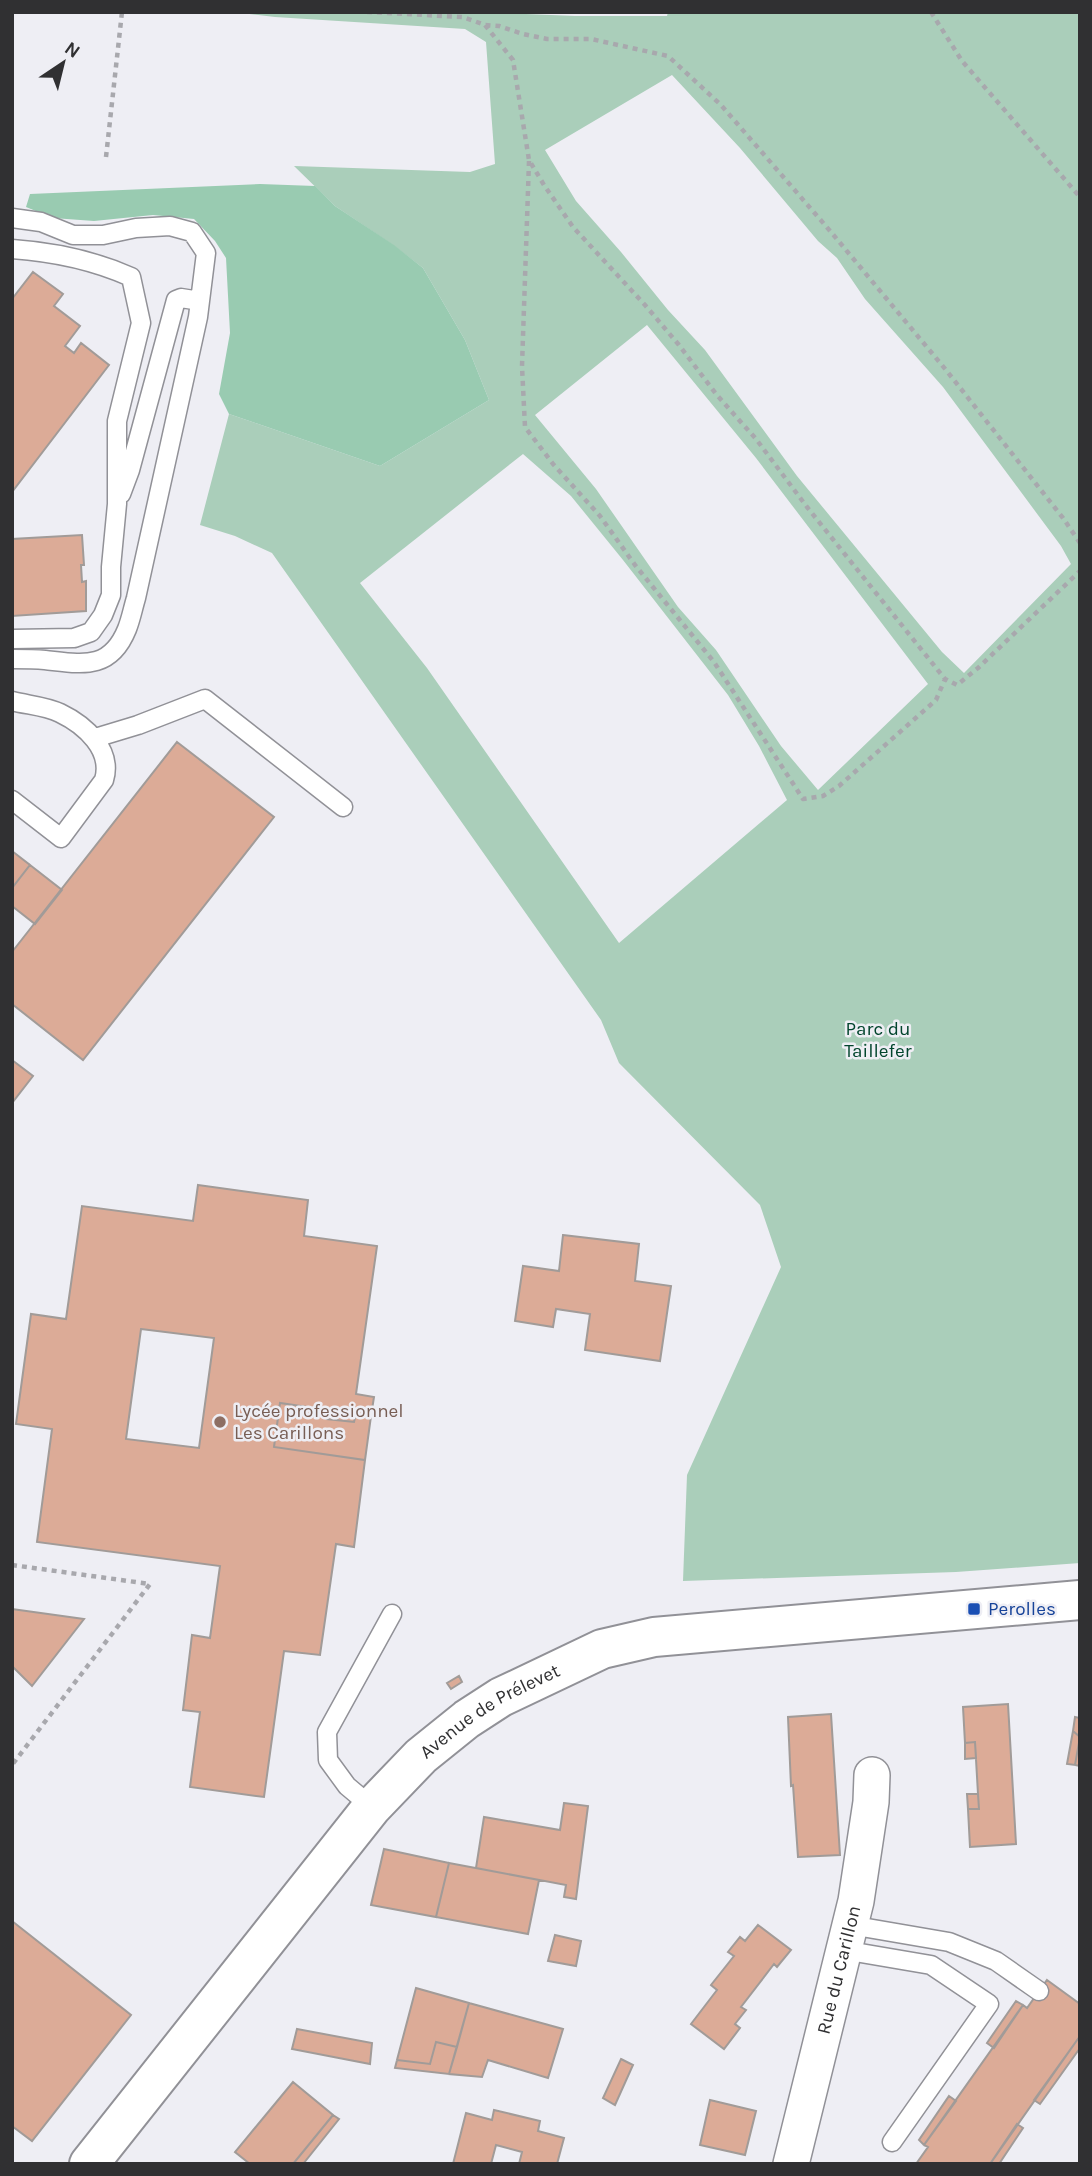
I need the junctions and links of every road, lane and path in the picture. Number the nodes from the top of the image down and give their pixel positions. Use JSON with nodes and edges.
{"nodes":[{"id":1,"x":122,"y":12,"type":"edge"},
{"id":2,"x":367,"y":12,"type":"edge"},
{"id":3,"x":931,"y":12,"type":"edge"},
{"id":4,"x":485,"y":25,"type":"junction"},
{"id":5,"x":106,"y":156,"type":"dead end"},
{"id":6,"x":529,"y":160,"type":"junction"},
{"id":7,"x":1080,"y":197,"type":"edge"},
{"id":8,"x":12,"y":218,"type":"edge"},
{"id":9,"x":12,"y":249,"type":"edge"},
{"id":10,"x":200,"y":301,"type":"junction"},
{"id":11,"x":117,"y":504,"type":"junction"},
{"id":12,"x":1080,"y":544,"type":"edge"},
{"id":13,"x":1080,"y":571,"type":"edge"},
{"id":14,"x":12,"y":639,"type":"edge"},
{"id":15,"x":12,"y":659,"type":"edge"},
{"id":16,"x":945,"y":679,"type":"junction"},
{"id":17,"x":12,"y":701,"type":"edge"},
{"id":18,"x":95,"y":738,"type":"junction"},
{"id":19,"x":12,"y":800,"type":"edge"},
{"id":20,"x":343,"y":807,"type":"dead end"},
{"id":21,"x":12,"y":1565,"type":"edge"},
{"id":22,"x":1080,"y":1600,"type":"edge"},
{"id":23,"x":392,"y":1614,"type":"dead end"},
{"id":24,"x":12,"y":1765,"type":"edge"},
{"id":25,"x":872,"y":1775,"type":"dead end"},
{"id":26,"x":372,"y":1807,"type":"junction"},
{"id":27,"x":847,"y":1938,"type":"junction"},
{"id":28,"x":1039,"y":1991,"type":"dead end"},
{"id":29,"x":892,"y":2142,"type":"dead end"},
{"id":30,"x":89,"y":2164,"type":"edge"},
{"id":31,"x":791,"y":2164,"type":"edge"}],
"edges":[{"from":1,"to":5,"type":"path"},
{"from":2,"to":4,"type":"path"},
{"from":3,"to":7,"type":"path"},
{"from":4,"to":6,"type":"path"},
{"from":4,"to":12,"type":"path"},
{"from":6,"to":16,"type":"path"},
{"from":6,"to":16,"type":"path"},
{"from":8,"to":10,"type":"lane"},
{"from":9,"to":11,"type":"lane"},
{"from":10,"to":11,"type":"lane"},
{"from":10,"to":15,"type":"lane"},
{"from":11,"to":14,"type":"lane"},
{"from":13,"to":16,"type":"path"},
{"from":17,"to":18,"type":"lane"},
{"from":18,"to":19,"type":"lane"},
{"from":18,"to":20,"type":"lane"},
{"from":21,"to":24,"type":"path"},
{"from":22,"to":26,"type":"street","name":"Avenue de Prélevet"},
{"from":23,"to":26,"type":"lane"},
{"from":25,"to":27,"type":"street","name":"Rue du Carillon"},
{"from":26,"to":30,"type":"street","name":"Avenue de Prélevet"},
{"from":27,"to":28,"type":"lane"},
{"from":27,"to":29,"type":"lane"},
{"from":27,"to":31,"type":"street","name":"Rue du Carillon"}]}
